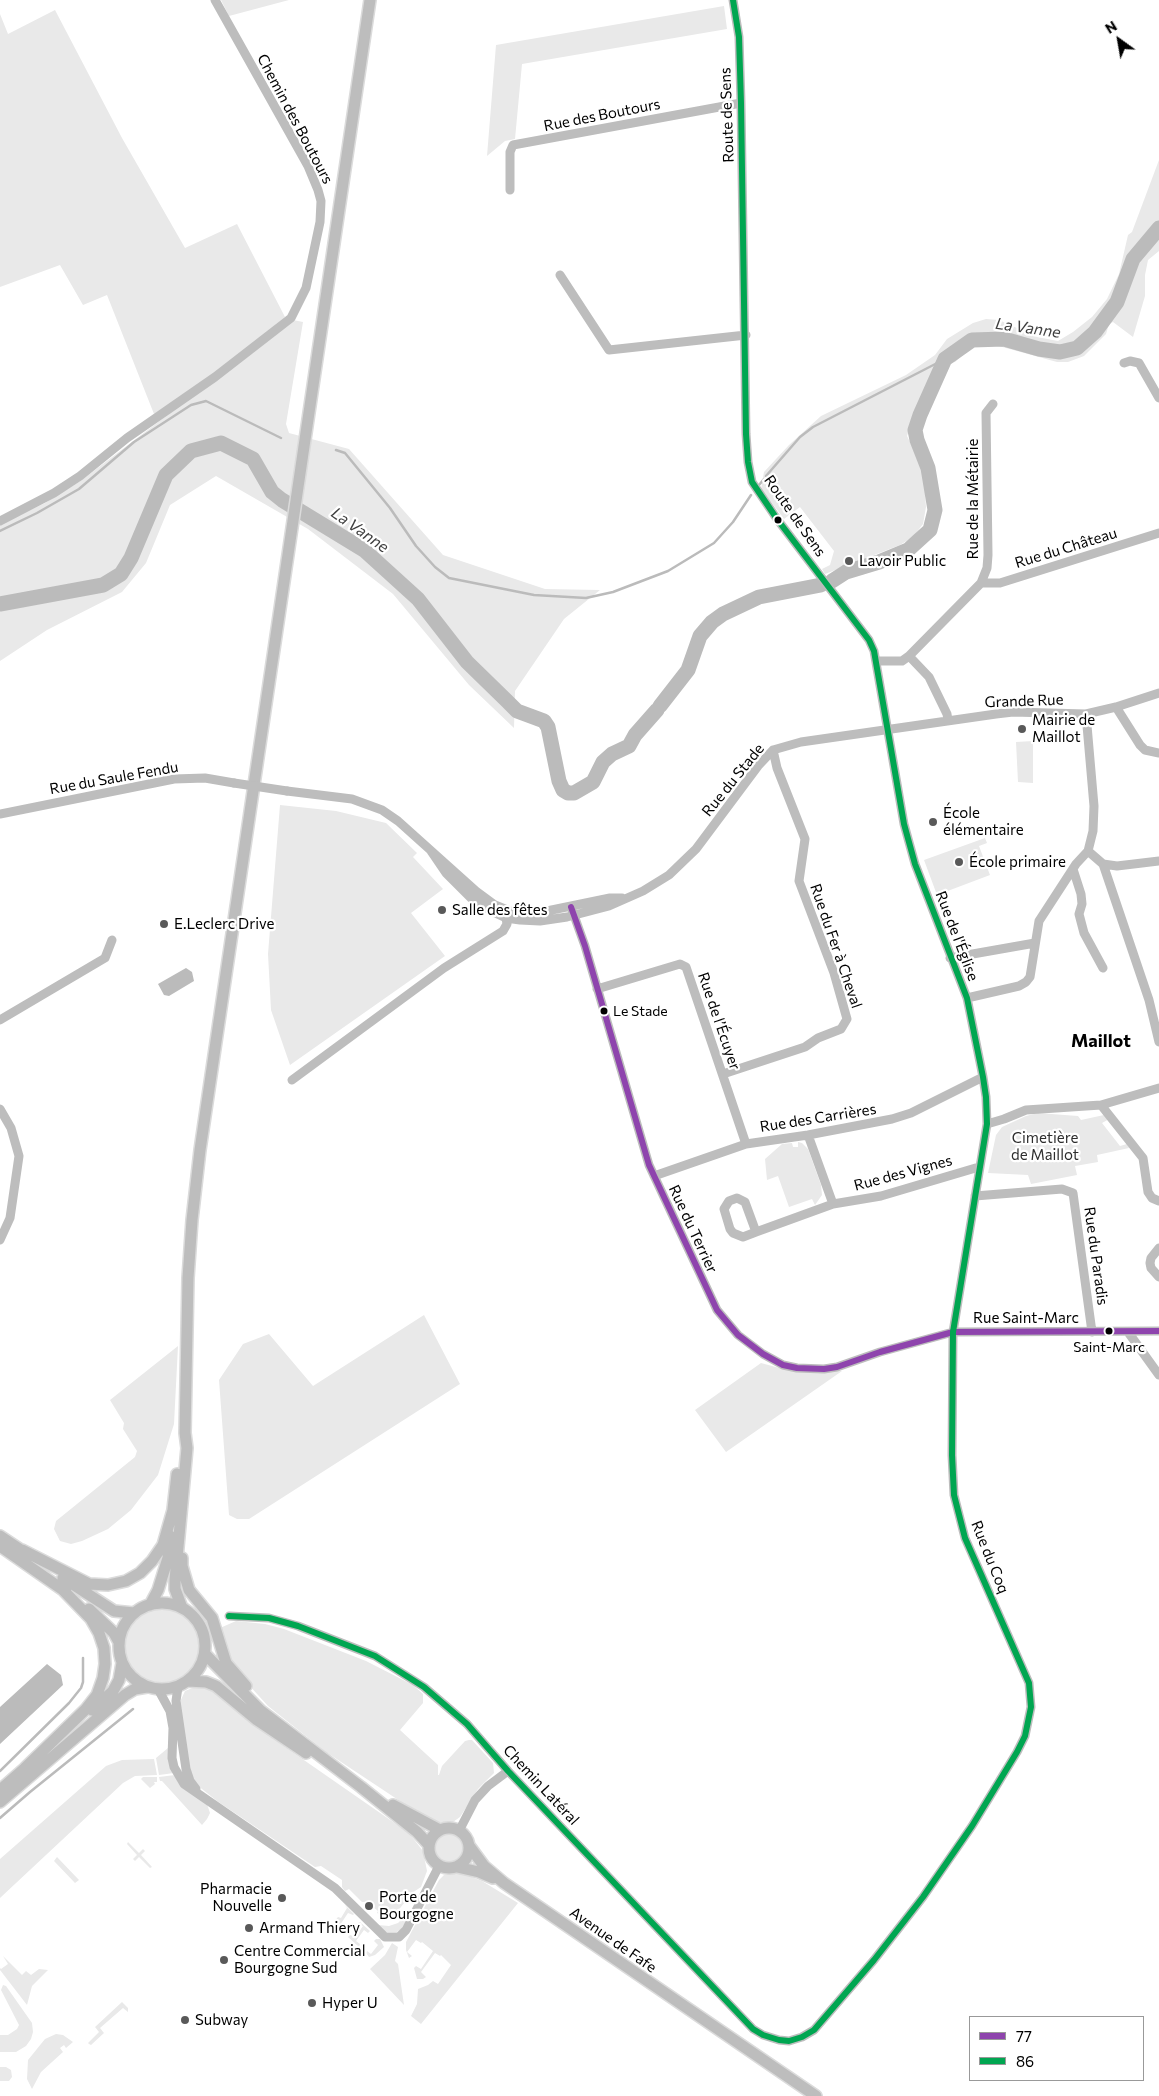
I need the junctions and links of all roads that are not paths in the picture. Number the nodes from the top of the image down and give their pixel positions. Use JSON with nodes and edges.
{"nodes":[{"id":1,"x":215,"y":0,"type":"edge"},
{"id":2,"x":370,"y":0,"type":"edge"},
{"id":3,"x":733,"y":0,"type":"edge"},
{"id":4,"x":741,"y":103,"type":"junction"},
{"id":5,"x":510,"y":190,"type":"dead end"},
{"id":6,"x":560,"y":275,"type":"dead end"},
{"id":7,"x":746,"y":335,"type":"junction"},
{"id":8,"x":1124,"y":363,"type":"dead end"},
{"id":9,"x":1159,"y":398,"type":"edge"},
{"id":10,"x":993,"y":404,"type":"dead end"},
{"id":11,"x":0,"y":521,"type":"edge"},
{"id":12,"x":1159,"y":533,"type":"edge"},
{"id":13,"x":981,"y":583,"type":"junction"},
{"id":14,"x":909,"y":656,"type":"junction"},
{"id":15,"x":877,"y":660,"type":"junction"},
{"id":16,"x":1159,"y":693,"type":"edge"},
{"id":17,"x":1116,"y":707,"type":"junction"},
{"id":18,"x":1086,"y":714,"type":"junction"},
{"id":19,"x":948,"y":720,"type":"junction"},
{"id":20,"x":887,"y":728,"type":"junction"},
{"id":21,"x":773,"y":750,"type":"junction"},
{"id":22,"x":1159,"y":753,"type":"edge"},
{"id":23,"x":287,"y":791,"type":"joint"},
{"id":24,"x":0,"y":814,"type":"edge"},
{"id":25,"x":1088,"y":851,"type":"junction"},
{"id":26,"x":1159,"y":861,"type":"edge"},
{"id":27,"x":1103,"y":864,"type":"junction"},
{"id":28,"x":1073,"y":869,"type":"junction"},
{"id":29,"x":572,"y":911,"type":"junction"},
{"id":30,"x":508,"y":914,"type":"junction"},
{"id":31,"x":112,"y":940,"type":"dead end"},
{"id":32,"x":1035,"y":943,"type":"junction"},
{"id":33,"x":950,"y":958,"type":"junction"},
{"id":34,"x":1103,"y":968,"type":"dead end"},
{"id":35,"x":597,"y":988,"type":"junction"},
{"id":36,"x":967,"y":998,"type":"junction"},
{"id":37,"x":0,"y":1020,"type":"edge"},
{"id":38,"x":1159,"y":1042,"type":"edge"},
{"id":39,"x":723,"y":1074,"type":"junction"},
{"id":40,"x":983,"y":1077,"type":"junction"},
{"id":41,"x":292,"y":1080,"type":"dead end"},
{"id":42,"x":1159,"y":1088,"type":"edge"},
{"id":43,"x":1101,"y":1105,"type":"junction"},
{"id":44,"x":0,"y":1109,"type":"edge"},
{"id":45,"x":987,"y":1124,"type":"junction"},
{"id":46,"x":808,"y":1135,"type":"junction"},
{"id":47,"x":746,"y":1144,"type":"junction"},
{"id":48,"x":980,"y":1167,"type":"junction"},
{"id":49,"x":654,"y":1176,"type":"junction"},
{"id":50,"x":975,"y":1196,"type":"junction"},
{"id":51,"x":1159,"y":1201,"type":"edge"},
{"id":52,"x":833,"y":1204,"type":"junction"},
{"id":53,"x":756,"y":1232,"type":"junction"},
{"id":54,"x":0,"y":1240,"type":"edge"},
{"id":55,"x":1159,"y":1248,"type":"edge"},
{"id":56,"x":1159,"y":1277,"type":"edge"},
{"id":57,"x":1159,"y":1331,"type":"edge"},
{"id":58,"x":953,"y":1332,"type":"junction"},
{"id":59,"x":1092,"y":1332,"type":"junction"},
{"id":60,"x":1128,"y":1332,"type":"junction"},
{"id":61,"x":1159,"y":1375,"type":"edge"},
{"id":62,"x":177,"y":1514,"type":"junction"},
{"id":63,"x":0,"y":1536,"type":"edge"},
{"id":64,"x":0,"y":1546,"type":"edge"},
{"id":65,"x":22,"y":1550,"type":"junction"},
{"id":66,"x":62,"y":1589,"type":"junction"},
{"id":67,"x":150,"y":1605,"type":"junction"},
{"id":68,"x":182,"y":1608,"type":"junction"},
{"id":69,"x":134,"y":1613,"type":"junction"},
{"id":70,"x":229,"y":1616,"type":"dead end"},
{"id":71,"x":119,"y":1642,"type":"junction"},
{"id":72,"x":205,"y":1654,"type":"junction"},
{"id":73,"x":122,"y":1663,"type":"junction"},
{"id":74,"x":183,"y":1684,"type":"junction"},
{"id":75,"x":152,"y":1688,"type":"junction"},
{"id":76,"x":294,"y":1736,"type":"junction"},
{"id":77,"x":25,"y":1768,"type":"junction"},
{"id":78,"x":508,"y":1771,"type":"junction"},
{"id":79,"x":344,"y":1775,"type":"junction"},
{"id":80,"x":362,"y":1787,"type":"junction"},
{"id":81,"x":0,"y":1790,"type":"edge"},
{"id":82,"x":206,"y":1800,"type":"junction"},
{"id":83,"x":0,"y":1802,"type":"edge"},
{"id":84,"x":440,"y":1830,"type":"junction"},
{"id":85,"x":460,"y":1831,"type":"junction"},
{"id":86,"x":429,"y":1845,"type":"junction"},
{"id":87,"x":470,"y":1847,"type":"junction"},
{"id":88,"x":439,"y":1866,"type":"junction"},
{"id":89,"x":457,"y":1867,"type":"junction"},
{"id":90,"x":504,"y":1883,"type":"junction"},
{"id":91,"x":789,"y":2041,"type":"joint"},
{"id":92,"x":816,"y":2096,"type":"edge"}],
"edges":[{"from":1,"to":11,"type":"street","name":"Chemin des Boutours"},
{"from":2,"to":62,"type":"main road"},
{"from":3,"to":4,"type":"street","name":"Route de Sens"},
{"from":4,"to":5,"type":"street","name":"Rue des Boutours"},
{"from":4,"to":7,"type":"street","name":"Route de Sens"},
{"from":6,"to":7,"type":"street"},
{"from":7,"to":15,"type":"street","name":"Route de Sens"},
{"from":8,"to":9,"type":"street"},
{"from":10,"to":13,"type":"street","name":"Rue de la Métairie"},
{"from":12,"to":13,"type":"street","name":"Rue du Château"},
{"from":13,"to":14,"type":"street","name":"Rue de la Métairie"},
{"from":14,"to":15,"type":"street"},
{"from":14,"to":19,"type":"street"},
{"from":15,"to":20,"type":"street","name":"Route de Sens"},
{"from":16,"to":17,"type":"street","name":"Grande Rue"},
{"from":17,"to":18,"type":"street","name":"Grande Rue"},
{"from":17,"to":22,"type":"street"},
{"from":18,"to":19,"type":"street","name":"Grande Rue"},
{"from":18,"to":25,"type":"street"},
{"from":19,"to":20,"type":"street","name":"Grande Rue"},
{"from":20,"to":21,"type":"street","name":"Rue du Stade"},
{"from":20,"to":33,"type":"street","name":"Rue de l'Église"},
{"from":21,"to":29,"type":"street","name":"Rue du Stade"},
{"from":21,"to":39,"type":"street","name":"Rue du Fer à Cheval"},
{"from":23,"to":24,"type":"street","name":"Rue du Saule Fendu","bridge":true},
{"from":23,"to":30,"type":"street","name":"Rue du Stade"},
{"from":25,"to":27,"type":"street"},
{"from":25,"to":28,"type":"street"},
{"from":26,"to":27,"type":"street"},
{"from":27,"to":38,"type":"street"},
{"from":28,"to":32,"type":"street"},
{"from":28,"to":34,"type":"street"},
{"from":29,"to":30,"type":"street","name":"Rue du Stade"},
{"from":29,"to":35,"type":"street","name":"Rue du Terrier"},
{"from":30,"to":41,"type":"street"},
{"from":31,"to":37,"type":"street"},
{"from":32,"to":33,"type":"street"},
{"from":32,"to":36,"type":"street"},
{"from":33,"to":36,"type":"street","name":"Rue de l'Église"},
{"from":35,"to":39,"type":"street","name":"Rue de l’Écuyer"},
{"from":35,"to":49,"type":"street","name":"Rue du Terrier"},
{"from":36,"to":40,"type":"street","name":"Rue de l'Église"},
{"from":39,"to":47,"type":"street","name":"Rue de l’Écuyer"},
{"from":40,"to":45,"type":"street","name":"Rue de l'Église"},
{"from":40,"to":46,"type":"street","name":"Rue des Carrières"},
{"from":42,"to":43,"type":"street"},
{"from":43,"to":45,"type":"street"},
{"from":43,"to":51,"type":"street"},
{"from":44,"to":54,"type":"street"},
{"from":45,"to":48,"type":"street","name":"Rue de l'Église"},
{"from":46,"to":47,"type":"street","name":"Rue des Carrières"},
{"from":46,"to":52,"type":"street"},
{"from":47,"to":49,"type":"street","name":"Rue des Carrières"},
{"from":48,"to":50,"type":"street","name":"Rue de l'Église"},
{"from":48,"to":52,"type":"street","name":"Rue des Vignes"},
{"from":49,"to":58,"type":"street","name":"Rue du Terrier"},
{"from":50,"to":58,"type":"street","name":"Rue de l'Église"},
{"from":50,"to":59,"type":"street","name":"Rue du Paradis"},
{"from":52,"to":53,"type":"street","name":"Rue des Vignes"},
{"from":53,"to":53,"type":"street","name":"Rue des Vignes"},
{"from":55,"to":56,"type":"street"},
{"from":57,"to":60,"type":"street","name":"Rue Saint-Marc"},
{"from":58,"to":59,"type":"street","name":"Rue Saint-Marc"},
{"from":58,"to":91,"type":"street","name":"Rue du Coq"},
{"from":59,"to":60,"type":"street","name":"Rue Saint-Marc"},
{"from":60,"to":61,"type":"street"},
{"from":62,"to":65,"type":"main road"},
{"from":62,"to":67,"type":"main road"},
{"from":62,"to":68,"type":"main road"},
{"from":62,"to":76,"type":"main road"},
{"from":63,"to":65,"type":"main road"},
{"from":64,"to":66,"type":"main road"},
{"from":65,"to":69,"type":"main road"},
{"from":66,"to":71,"type":"main road"},
{"from":66,"to":77,"type":"main road"},
{"from":67,"to":68,"type":"main road"},
{"from":67,"to":69,"type":"main road"},
{"from":68,"to":72,"type":"main road"},
{"from":69,"to":71,"type":"main road"},
{"from":70,"to":78,"type":"street","name":"Chemin Latéral"},
{"from":71,"to":73,"type":"main road"},
{"from":72,"to":74,"type":"main road"},
{"from":72,"to":76,"type":"main road"},
{"from":73,"to":75,"type":"main road"},
{"from":73,"to":77,"type":"main road"},
{"from":74,"to":75,"type":"main road"},
{"from":74,"to":79,"type":"main road"},
{"from":74,"to":82,"type":"street"},
{"from":75,"to":82,"type":"street"},
{"from":75,"to":83,"type":"main road"},
{"from":76,"to":79,"type":"main road"},
{"from":77,"to":81,"type":"main road"},
{"from":78,"to":85,"type":"street"},
{"from":78,"to":91,"type":"street","name":"Chemin Latéral"},
{"from":79,"to":80,"type":"main road"},
{"from":80,"to":84,"type":"main road"},
{"from":80,"to":86,"type":"main road"},
{"from":82,"to":88,"type":"street"},
{"from":84,"to":85,"type":"main road"},
{"from":84,"to":86,"type":"main road"},
{"from":85,"to":87,"type":"main road"},
{"from":86,"to":88,"type":"main road"},
{"from":87,"to":89,"type":"main road"},
{"from":87,"to":90,"type":"main road","name":"Avenue de Fafe"},
{"from":88,"to":89,"type":"main road"},
{"from":89,"to":90,"type":"main road","name":"Avenue de Fafe"},
{"from":90,"to":92,"type":"main road","name":"Avenue de Fafe"}]}
